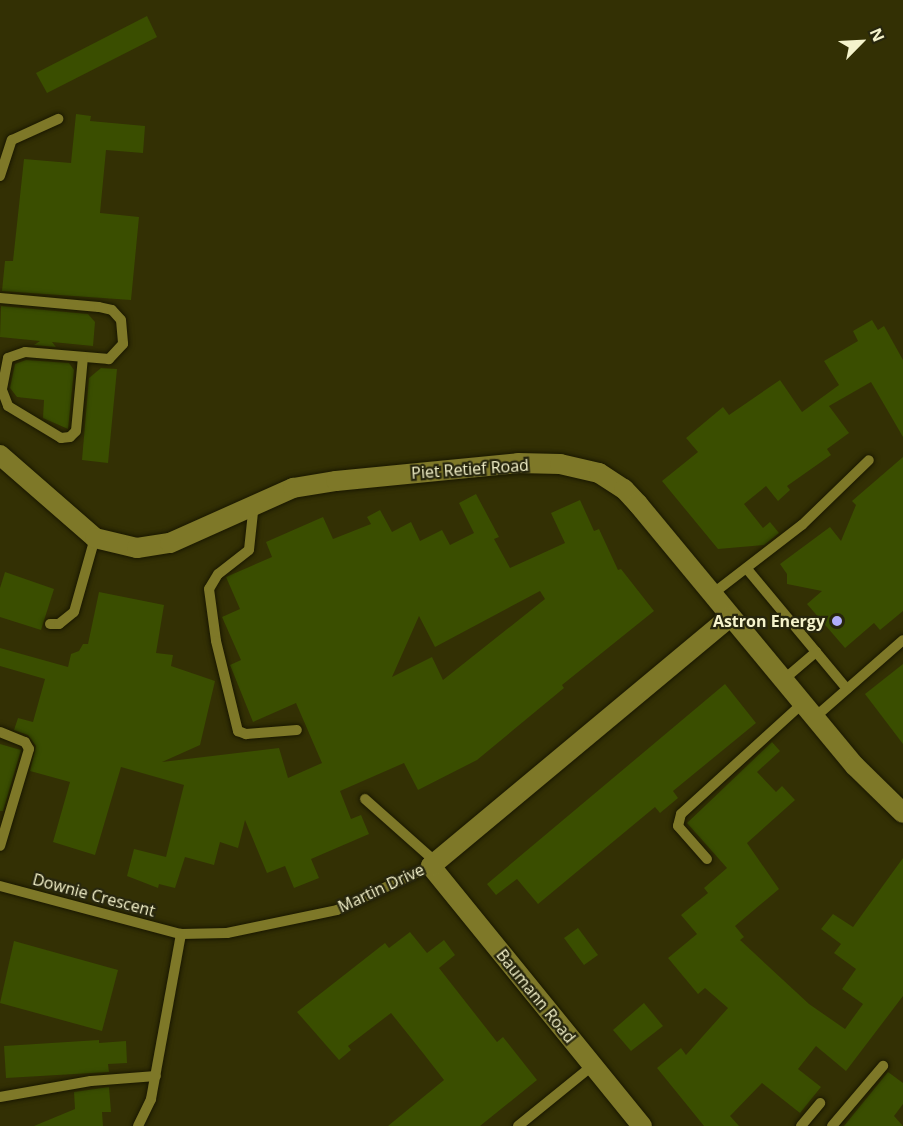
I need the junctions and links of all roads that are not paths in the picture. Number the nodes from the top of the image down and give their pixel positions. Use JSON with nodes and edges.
{"nodes":[{"id":1,"x":58,"y":119,"type":"dead end"},
{"id":2,"x":0,"y":176,"type":"edge"},
{"id":3,"x":0,"y":298,"type":"edge"},
{"id":4,"x":83,"y":357,"type":"junction"},
{"id":5,"x":1,"y":390,"type":"edge"},
{"id":6,"x":0,"y":455,"type":"edge"},
{"id":7,"x":869,"y":460,"type":"dead end"},
{"id":8,"x":254,"y":503,"type":"junction"},
{"id":9,"x":95,"y":538,"type":"junction"},
{"id":10,"x":747,"y":569,"type":"junction"},
{"id":11,"x":711,"y":595,"type":"junction"},
{"id":12,"x":729,"y":618,"type":"junction"},
{"id":13,"x":50,"y":624,"type":"dead end"},
{"id":14,"x":903,"y":640,"type":"edge"},
{"id":15,"x":816,"y":652,"type":"junction"},
{"id":16,"x":782,"y":681,"type":"junction"},
{"id":17,"x":847,"y":689,"type":"junction"},
{"id":18,"x":808,"y":711,"type":"junction"},
{"id":19,"x":297,"y":730,"type":"dead end"},
{"id":20,"x":0,"y":732,"type":"edge"},
{"id":21,"x":365,"y":799,"type":"dead end"},
{"id":22,"x":903,"y":813,"type":"edge"},
{"id":23,"x":0,"y":846,"type":"edge"},
{"id":24,"x":707,"y":859,"type":"dead end"},
{"id":25,"x":433,"y":864,"type":"junction"},
{"id":26,"x":0,"y":886,"type":"edge"},
{"id":27,"x":181,"y":934,"type":"junction"},
{"id":28,"x":883,"y":1065,"type":"dead end"},
{"id":29,"x":592,"y":1066,"type":"junction"},
{"id":30,"x":156,"y":1076,"type":"junction"},
{"id":31,"x":0,"y":1097,"type":"edge"},
{"id":32,"x":820,"y":1103,"type":"dead end"},
{"id":33,"x":138,"y":1126,"type":"edge"},
{"id":34,"x":518,"y":1126,"type":"edge"},
{"id":35,"x":642,"y":1126,"type":"edge"},
{"id":36,"x":801,"y":1126,"type":"edge"},
{"id":37,"x":832,"y":1126,"type":"edge"}],
"edges":[{"from":1,"to":2,"type":"lane"},
{"from":3,"to":4,"type":"lane"},
{"from":4,"to":5,"type":"lane"},
{"from":4,"to":5,"type":"lane"},
{"from":6,"to":9,"type":"street","name":"Piet Retief Road"},
{"from":7,"to":10,"type":"lane"},
{"from":8,"to":9,"type":"street","name":"Piet Retief Road"},
{"from":8,"to":11,"type":"street","name":"Piet Retief Road"},
{"from":8,"to":19,"type":"lane"},
{"from":9,"to":13,"type":"lane"},
{"from":10,"to":11,"type":"lane"},
{"from":10,"to":15,"type":"lane"},
{"from":11,"to":12,"type":"street","name":"Piet Retief Road"},
{"from":12,"to":16,"type":"street","name":"Piet Retief Road"},
{"from":12,"to":25,"type":"street","name":"Martin Drive"},
{"from":14,"to":17,"type":"lane"},
{"from":15,"to":16,"type":"lane"},
{"from":15,"to":17,"type":"lane"},
{"from":16,"to":18,"type":"street","name":"Piet Retief Road"},
{"from":17,"to":18,"type":"lane"},
{"from":18,"to":22,"type":"street","name":"Piet Retief Road"},
{"from":18,"to":24,"type":"lane"},
{"from":20,"to":23,"type":"lane"},
{"from":21,"to":25,"type":"lane"},
{"from":25,"to":27,"type":"lane","name":"Martin Drive"},
{"from":25,"to":29,"type":"street","name":"Baumann Road"},
{"from":26,"to":27,"type":"lane","name":"Downie Crescent"},
{"from":27,"to":30,"type":"lane"},
{"from":28,"to":37,"type":"lane"},
{"from":29,"to":34,"type":"lane"},
{"from":29,"to":35,"type":"street","name":"Baumann Road"},
{"from":30,"to":31,"type":"lane"},
{"from":30,"to":33,"type":"lane"},
{"from":32,"to":36,"type":"lane"}]}
